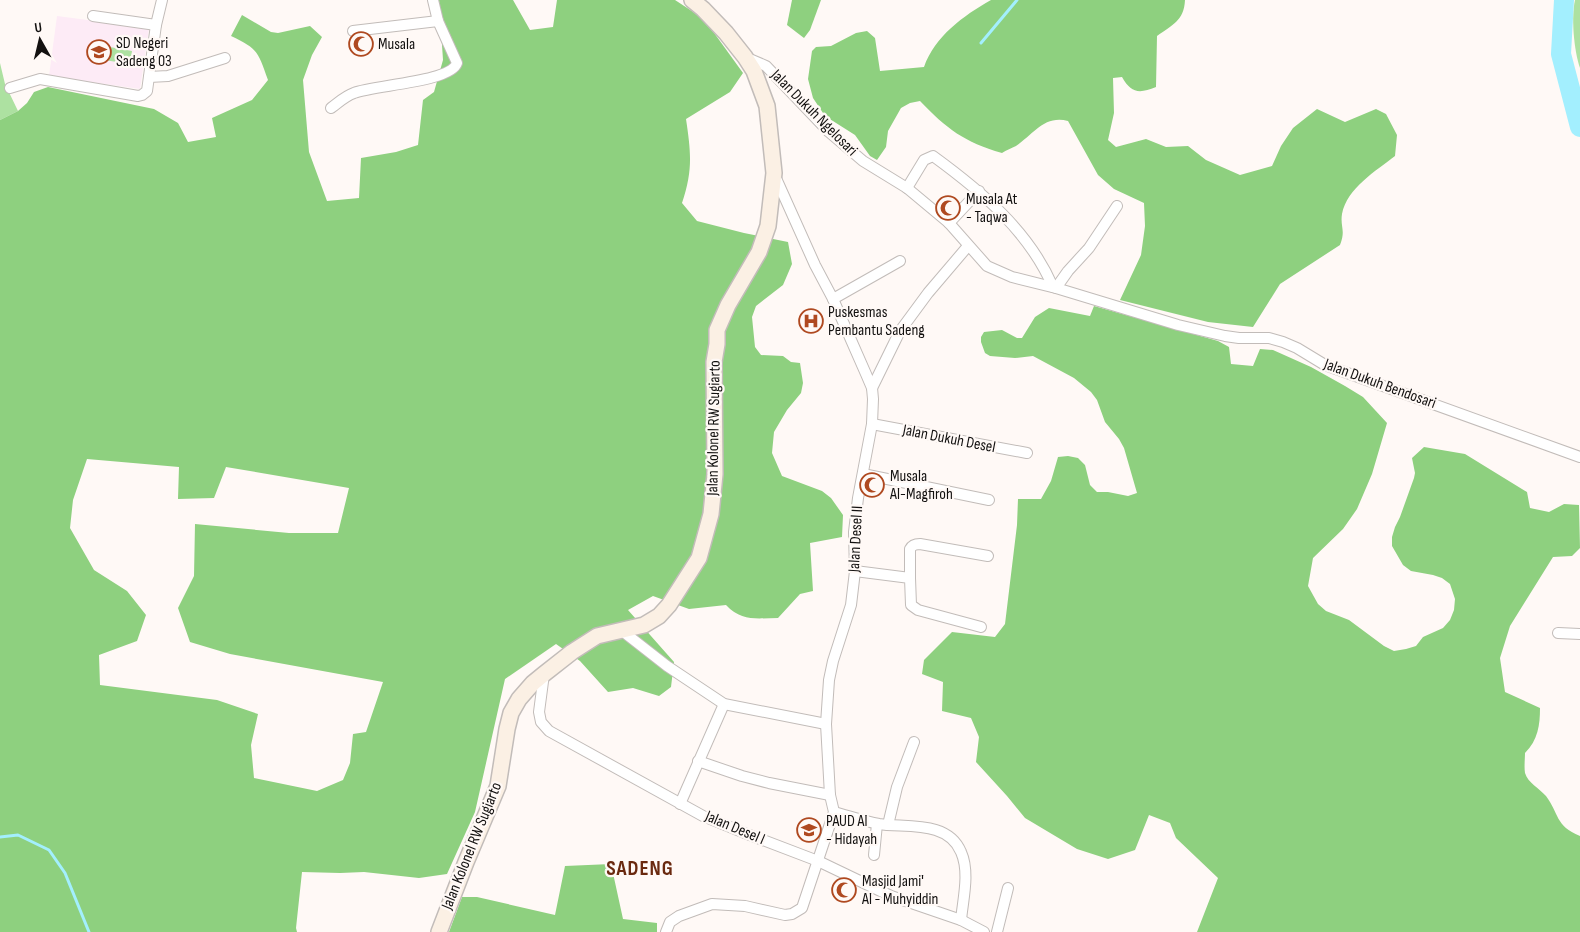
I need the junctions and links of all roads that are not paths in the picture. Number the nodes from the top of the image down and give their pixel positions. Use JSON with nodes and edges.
{"nodes":[{"id":1,"x":162,"y":0,"type":"edge"},
{"id":2,"x":434,"y":0,"type":"edge"},
{"id":3,"x":692,"y":0,"type":"edge"},
{"id":4,"x":93,"y":16,"type":"dead end"},
{"id":5,"x":438,"y":21,"type":"junction"},
{"id":6,"x":156,"y":25,"type":"junction"},
{"id":7,"x":353,"y":31,"type":"dead end"},
{"id":8,"x":745,"y":57,"type":"junction"},
{"id":9,"x":225,"y":58,"type":"dead end"},
{"id":10,"x":149,"y":77,"type":"junction"},
{"id":11,"x":10,"y":88,"type":"dead end"},
{"id":12,"x":331,"y":108,"type":"dead end"},
{"id":13,"x":774,"y":173,"type":"junction"},
{"id":14,"x":907,"y":188,"type":"junction"},
{"id":15,"x":979,"y":191,"type":"junction"},
{"id":16,"x":1117,"y":206,"type":"dead end"},
{"id":17,"x":949,"y":223,"type":"junction"},
{"id":18,"x":968,"y":246,"type":"junction"},
{"id":19,"x":900,"y":261,"type":"dead end"},
{"id":20,"x":1054,"y":288,"type":"junction"},
{"id":21,"x":832,"y":299,"type":"junction"},
{"id":22,"x":1178,"y":325,"type":"joint"},
{"id":23,"x":872,"y":388,"type":"junction"},
{"id":24,"x":872,"y":424,"type":"junction"},
{"id":25,"x":1027,"y":453,"type":"dead end"},
{"id":26,"x":1580,"y":457,"type":"edge"},
{"id":27,"x":863,"y":474,"type":"junction"},
{"id":28,"x":989,"y":500,"type":"dead end"},
{"id":29,"x":988,"y":556,"type":"dead end"},
{"id":30,"x":855,"y":571,"type":"junction"},
{"id":31,"x":910,"y":578,"type":"junction"},
{"id":32,"x":981,"y":627,"type":"dead end"},
{"id":33,"x":621,"y":630,"type":"junction"},
{"id":34,"x":1558,"y":633,"type":"dead end"},
{"id":35,"x":1580,"y":634,"type":"edge"},
{"id":36,"x":544,"y":674,"type":"junction"},
{"id":37,"x":724,"y":704,"type":"junction"},
{"id":38,"x":826,"y":724,"type":"junction"},
{"id":39,"x":914,"y":742,"type":"dead end"},
{"id":40,"x":698,"y":760,"type":"junction"},
{"id":41,"x":830,"y":795,"type":"junction"},
{"id":42,"x":680,"y":804,"type":"junction"},
{"id":43,"x":834,"y":812,"type":"junction"},
{"id":44,"x":882,"y":824,"type":"junction"},
{"id":45,"x":874,"y":855,"type":"dead end"},
{"id":46,"x":818,"y":861,"type":"junction"},
{"id":47,"x":1008,"y":888,"type":"dead end"},
{"id":48,"x":961,"y":920,"type":"junction"},
{"id":49,"x":439,"y":932,"type":"edge"},
{"id":50,"x":666,"y":932,"type":"edge"},
{"id":51,"x":984,"y":932,"type":"edge"},
{"id":52,"x":996,"y":932,"type":"edge"}],
"edges":[{"from":1,"to":6,"type":"street"},
{"from":2,"to":5,"type":"street"},
{"from":3,"to":8,"type":"main road","name":"Jalan Kolonel RW Sugiarto"},
{"from":4,"to":6,"type":"street"},
{"from":5,"to":7,"type":"street"},
{"from":5,"to":12,"type":"street"},
{"from":6,"to":10,"type":"street"},
{"from":8,"to":13,"type":"main road","name":"Jalan Kolonel RW Sugiarto"},
{"from":8,"to":14,"type":"street","name":"Jalan Dukuh Ngelosari"},
{"from":9,"to":10,"type":"street"},
{"from":10,"to":11,"type":"street"},
{"from":13,"to":21,"type":"street","name":"Jalan Desel II"},
{"from":13,"to":33,"type":"main road","name":"Jalan Kolonel RW Sugiarto"},
{"from":14,"to":15,"type":"street"},
{"from":14,"to":17,"type":"street","name":"Jalan Dukuh Ngelosari"},
{"from":15,"to":17,"type":"street"},
{"from":15,"to":20,"type":"street"},
{"from":16,"to":20,"type":"street"},
{"from":17,"to":18,"type":"street","name":"Jalan Dukuh Ngelosari"},
{"from":18,"to":20,"type":"street","name":"Jalan Dukuh Ngelosari"},
{"from":18,"to":23,"type":"street"},
{"from":19,"to":21,"type":"street"},
{"from":20,"to":22,"type":"street","name":"Jalan Dukuh Ngelosari"},
{"from":21,"to":23,"type":"street","name":"Jalan Desel II"},
{"from":22,"to":26,"type":"street","name":"Jalan Dukuh Bendosari"},
{"from":23,"to":24,"type":"street","name":"Jalan Desel II"},
{"from":24,"to":25,"type":"street","name":"Jalan Dukuh Desel"},
{"from":24,"to":27,"type":"street","name":"Jalan Desel II"},
{"from":27,"to":28,"type":"street"},
{"from":27,"to":30,"type":"street","name":"Jalan Desel II"},
{"from":29,"to":31,"type":"street"},
{"from":30,"to":31,"type":"street"},
{"from":30,"to":38,"type":"street","name":"Jalan Desel II"},
{"from":31,"to":32,"type":"street"},
{"from":33,"to":36,"type":"main road","name":"Jalan Kolonel RW Sugiarto"},
{"from":33,"to":37,"type":"street"},
{"from":34,"to":35,"type":"street"},
{"from":36,"to":42,"type":"street","name":"Jalan Desel I"},
{"from":36,"to":49,"type":"main road","name":"Jalan Kolonel RW Sugiarto"},
{"from":37,"to":38,"type":"street"},
{"from":37,"to":40,"type":"street"},
{"from":38,"to":41,"type":"street","name":"Jalan Desel II"},
{"from":39,"to":44,"type":"street"},
{"from":40,"to":41,"type":"street"},
{"from":40,"to":42,"type":"street"},
{"from":41,"to":43,"type":"street","name":"Jalan Desel II"},
{"from":42,"to":46,"type":"street","name":"Jalan Desel I"},
{"from":43,"to":44,"type":"street"},
{"from":43,"to":46,"type":"street"},
{"from":44,"to":45,"type":"street"},
{"from":44,"to":48,"type":"street"},
{"from":46,"to":48,"type":"street","name":"Jalan Desel I"},
{"from":46,"to":50,"type":"street"},
{"from":47,"to":52,"type":"street"},
{"from":48,"to":51,"type":"street","name":"Jalan Desel I"}]}
